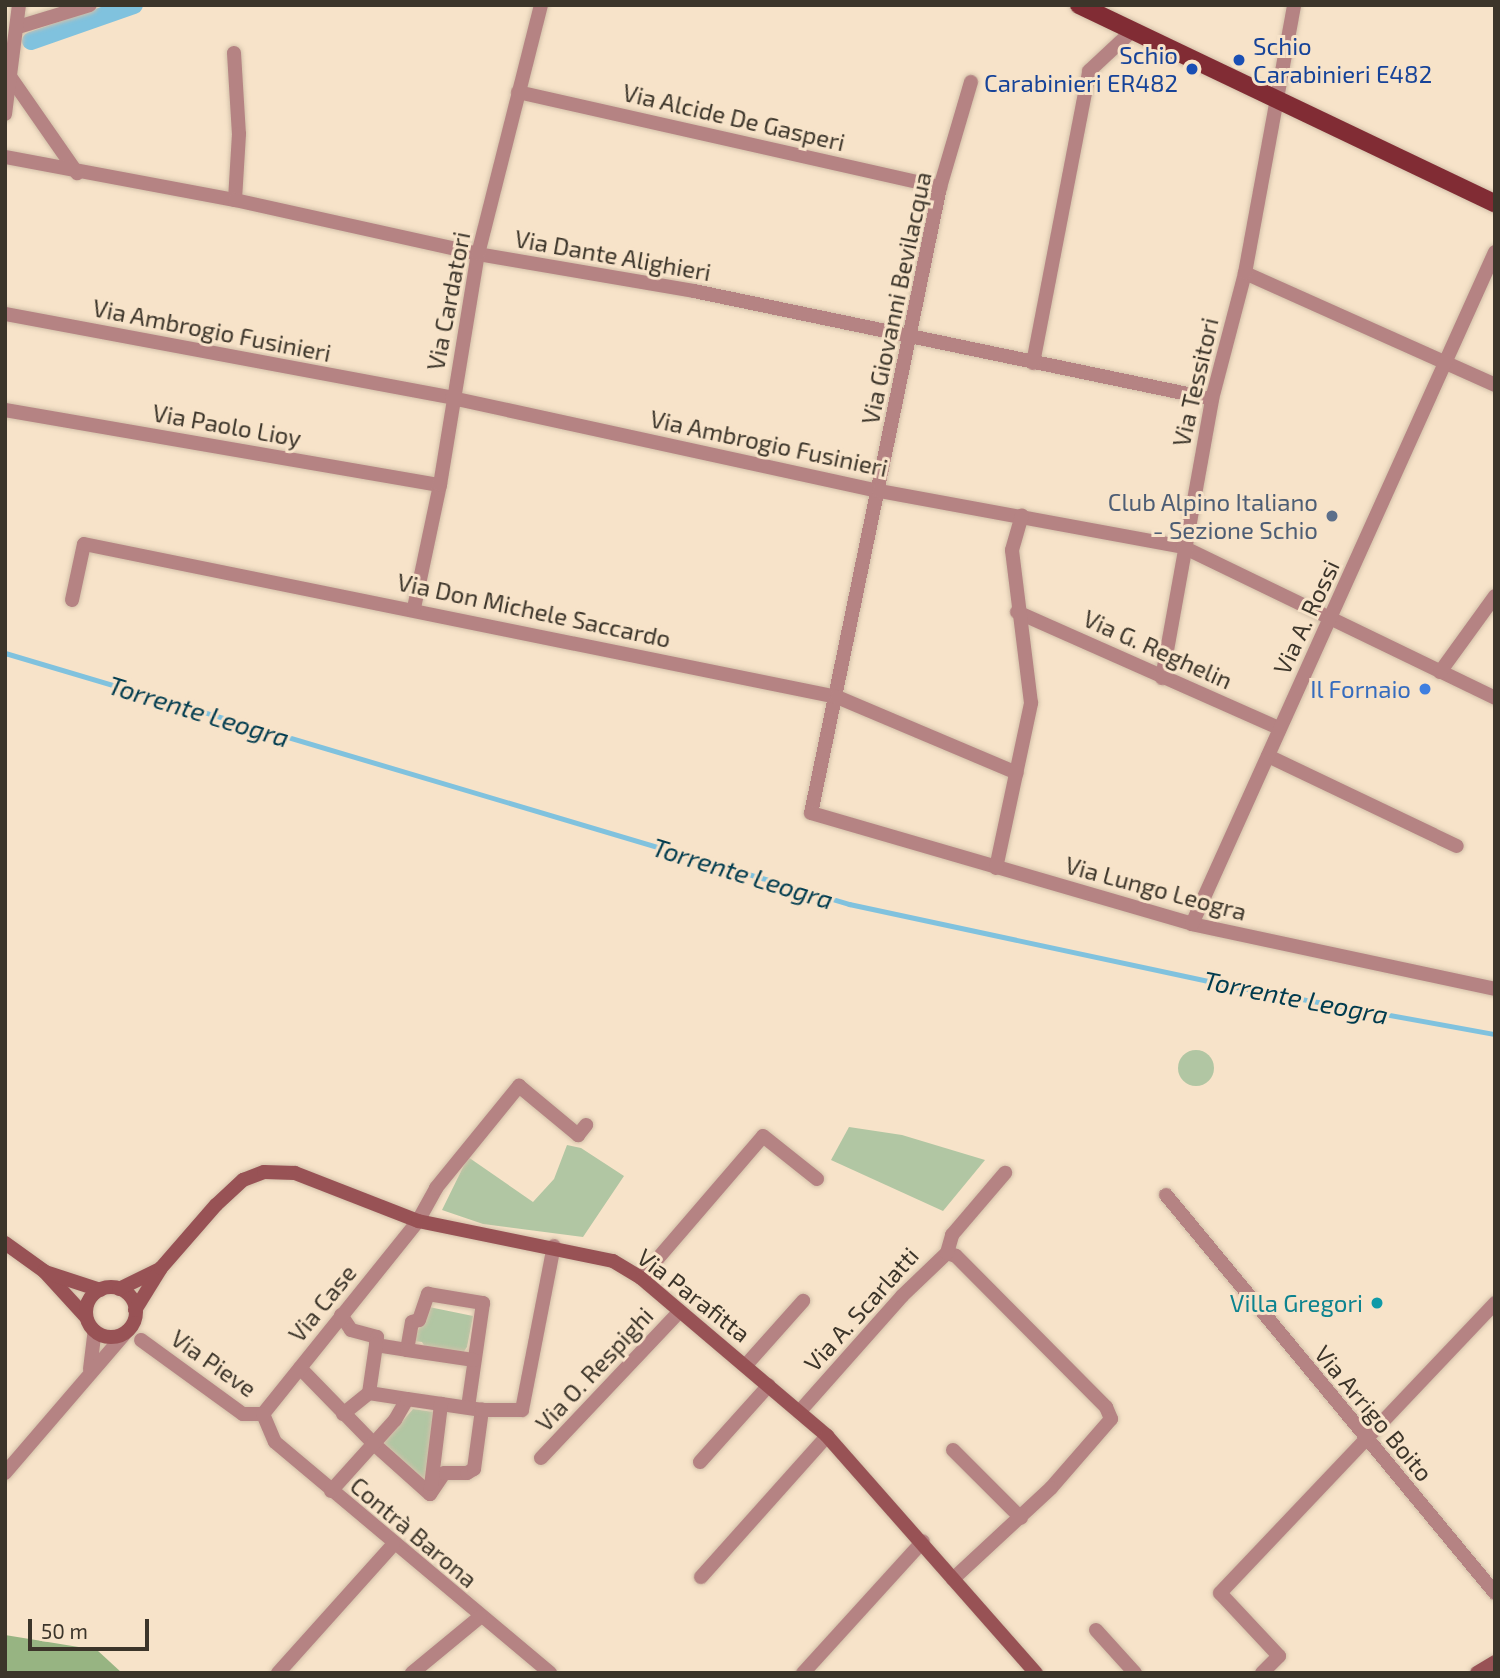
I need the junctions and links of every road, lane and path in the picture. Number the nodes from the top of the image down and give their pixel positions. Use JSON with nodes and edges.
{"nodes":[{"id":1,"x":19,"y":5,"type":"edge"},
{"id":2,"x":90,"y":5,"type":"edge"},
{"id":3,"x":541,"y":5,"type":"edge"},
{"id":4,"x":1079,"y":5,"type":"edge"},
{"id":5,"x":1294,"y":5,"type":"edge"},
{"id":6,"x":18,"y":27,"type":"junction"},
{"id":7,"x":1133,"y":30,"type":"junction"},
{"id":8,"x":234,"y":53,"type":"dead end"},
{"id":9,"x":12,"y":78,"type":"junction"},
{"id":10,"x":971,"y":82,"type":"dead end"},
{"id":11,"x":519,"y":92,"type":"junction"},
{"id":12,"x":1277,"y":96,"type":"junction"},
{"id":13,"x":5,"y":114,"type":"edge"},
{"id":14,"x":5,"y":158,"type":"edge"},
{"id":15,"x":77,"y":173,"type":"junction"},
{"id":16,"x":940,"y":187,"type":"junction"},
{"id":17,"x":235,"y":200,"type":"junction"},
{"id":18,"x":1495,"y":203,"type":"edge"},
{"id":19,"x":1495,"y":252,"type":"edge"},
{"id":20,"x":478,"y":254,"type":"junction"},
{"id":21,"x":1245,"y":273,"type":"junction"},
{"id":22,"x":5,"y":314,"type":"edge"},
{"id":23,"x":909,"y":338,"type":"junction"},
{"id":24,"x":1444,"y":362,"type":"junction"},
{"id":25,"x":1033,"y":363,"type":"junction"},
{"id":26,"x":1495,"y":385,"type":"edge"},
{"id":27,"x":452,"y":398,"type":"junction"},
{"id":28,"x":1212,"y":399,"type":"junction"},
{"id":29,"x":5,"y":410,"type":"edge"},
{"id":30,"x":440,"y":485,"type":"junction"},
{"id":31,"x":879,"y":491,"type":"junction"},
{"id":32,"x":1022,"y":516,"type":"junction"},
{"id":33,"x":1183,"y":547,"type":"junction"},
{"id":34,"x":1495,"y":597,"type":"edge"},
{"id":35,"x":72,"y":600,"type":"dead end"},
{"id":36,"x":414,"y":608,"type":"junction"},
{"id":37,"x":1017,"y":612,"type":"junction"},
{"id":38,"x":1330,"y":621,"type":"junction"},
{"id":39,"x":1440,"y":672,"type":"junction"},
{"id":40,"x":1162,"y":678,"type":"junction"},
{"id":41,"x":837,"y":697,"type":"junction"},
{"id":42,"x":1495,"y":698,"type":"edge"},
{"id":43,"x":1279,"y":727,"type":"junction"},
{"id":44,"x":1268,"y":756,"type":"junction"},
{"id":45,"x":1017,"y":773,"type":"junction"},
{"id":46,"x":811,"y":813,"type":"joint"},
{"id":47,"x":1457,"y":846,"type":"dead end"},
{"id":48,"x":996,"y":868,"type":"junction"},
{"id":49,"x":1192,"y":924,"type":"junction"},
{"id":50,"x":1495,"y":989,"type":"edge"},
{"id":51,"x":586,"y":1125,"type":"dead end"},
{"id":52,"x":1005,"y":1173,"type":"dead end"},
{"id":53,"x":817,"y":1179,"type":"dead end"},
{"id":54,"x":1166,"y":1195,"type":"dead end"},
{"id":55,"x":418,"y":1221,"type":"junction"},
{"id":56,"x":5,"y":1243,"type":"edge"},
{"id":57,"x":554,"y":1246,"type":"junction"},
{"id":58,"x":947,"y":1252,"type":"junction"},
{"id":59,"x":161,"y":1268,"type":"junction"},
{"id":60,"x":44,"y":1271,"type":"junction"},
{"id":61,"x":641,"y":1278,"type":"junction"},
{"id":62,"x":119,"y":1289,"type":"junction"},
{"id":63,"x":100,"y":1290,"type":"junction"},
{"id":64,"x":803,"y":1301,"type":"dead end"},
{"id":65,"x":1495,"y":1303,"type":"edge"},
{"id":66,"x":135,"y":1310,"type":"junction"},
{"id":67,"x":680,"y":1311,"type":"junction"},
{"id":68,"x":341,"y":1315,"type":"junction"},
{"id":69,"x":86,"y":1317,"type":"junction"},
{"id":70,"x":127,"y":1331,"type":"junction"},
{"id":71,"x":95,"y":1332,"type":"junction"},
{"id":72,"x":141,"y":1340,"type":"dead end"},
{"id":73,"x":376,"y":1345,"type":"junction"},
{"id":74,"x":407,"y":1350,"type":"junction"},
{"id":75,"x":474,"y":1360,"type":"junction"},
{"id":76,"x":746,"y":1365,"type":"junction"},
{"id":77,"x":300,"y":1368,"type":"junction"},
{"id":78,"x":88,"y":1374,"type":"junction"},
{"id":79,"x":769,"y":1385,"type":"junction"},
{"id":80,"x":369,"y":1393,"type":"junction"},
{"id":81,"x":407,"y":1399,"type":"junction"},
{"id":82,"x":441,"y":1404,"type":"junction"},
{"id":83,"x":475,"y":1409,"type":"junction"},
{"id":84,"x":800,"y":1411,"type":"junction"},
{"id":85,"x":263,"y":1414,"type":"junction"},
{"id":86,"x":344,"y":1415,"type":"junction"},
{"id":87,"x":827,"y":1436,"type":"junction"},
{"id":88,"x":1364,"y":1437,"type":"junction"},
{"id":89,"x":374,"y":1444,"type":"junction"},
{"id":90,"x":953,"y":1450,"type":"dead end"},
{"id":91,"x":541,"y":1458,"type":"dead end"},
{"id":92,"x":700,"y":1462,"type":"dead end"},
{"id":93,"x":5,"y":1473,"type":"edge"},
{"id":94,"x":331,"y":1491,"type":"junction"},
{"id":95,"x":430,"y":1494,"type":"junction"},
{"id":96,"x":1021,"y":1518,"type":"junction"},
{"id":97,"x":923,"y":1541,"type":"junction"},
{"id":98,"x":393,"y":1545,"type":"junction"},
{"id":99,"x":701,"y":1577,"type":"dead end"},
{"id":100,"x":953,"y":1579,"type":"junction"},
{"id":101,"x":1495,"y":1593,"type":"edge"},
{"id":102,"x":480,"y":1617,"type":"junction"},
{"id":103,"x":1096,"y":1630,"type":"dead end"},
{"id":104,"x":1495,"y":1662,"type":"edge"},
{"id":105,"x":1128,"y":1671,"type":"edge"},
{"id":106,"x":807,"y":1672,"type":"edge"},
{"id":107,"x":278,"y":1673,"type":"edge"},
{"id":108,"x":412,"y":1673,"type":"edge"},
{"id":109,"x":550,"y":1673,"type":"edge"},
{"id":110,"x":1036,"y":1673,"type":"edge"},
{"id":111,"x":1262,"y":1673,"type":"edge"},
{"id":112,"x":1477,"y":1673,"type":"edge"}],
"edges":[{"from":1,"to":6,"type":"street"},
{"from":2,"to":6,"type":"street"},
{"from":3,"to":11,"type":"street","name":"Via Cardatori"},
{"from":4,"to":7,"type":"main road"},
{"from":5,"to":12,"type":"street","name":"Via Tessitori"},
{"from":6,"to":9,"type":"street"},
{"from":7,"to":12,"type":"main road"},
{"from":7,"to":25,"type":"street"},
{"from":8,"to":17,"type":"street"},
{"from":9,"to":13,"type":"street"},
{"from":9,"to":15,"type":"street"},
{"from":10,"to":16,"type":"street","name":"Via Giovanni Bevilacqua"},
{"from":11,"to":16,"type":"street","name":"Via Alcide De Gasperi"},
{"from":11,"to":20,"type":"street","name":"Via Cardatori"},
{"from":12,"to":18,"type":"main road"},
{"from":12,"to":21,"type":"street","name":"Via Tessitori"},
{"from":14,"to":15,"type":"street","name":"Via Dante Alighieri"},
{"from":15,"to":17,"type":"street","name":"Via Dante Alighieri"},
{"from":16,"to":23,"type":"street","name":"Via Giovanni Bevilacqua"},
{"from":17,"to":20,"type":"street","name":"Via Dante Alighieri"},
{"from":19,"to":24,"type":"street","name":"Via A. Rossi"},
{"from":20,"to":23,"type":"street","name":"Via Dante Alighieri"},
{"from":20,"to":27,"type":"street","name":"Via Cardatori"},
{"from":21,"to":24,"type":"street"},
{"from":21,"to":28,"type":"street","name":"Via Tessitori"},
{"from":22,"to":27,"type":"street","name":"Via Ambrogio Fusinieri"},
{"from":23,"to":25,"type":"street","name":"Via Dante Alighieri"},
{"from":23,"to":31,"type":"street","name":"Via Giovanni Bevilacqua"},
{"from":24,"to":26,"type":"street"},
{"from":24,"to":38,"type":"street","name":"Via A. Rossi"},
{"from":25,"to":28,"type":"street","name":"Via Dante Alighieri"},
{"from":27,"to":30,"type":"street","name":"Via Cardatori"},
{"from":27,"to":31,"type":"street","name":"Via Ambrogio Fusinieri"},
{"from":28,"to":33,"type":"street","name":"Via Tessitori"},
{"from":29,"to":30,"type":"street","name":"Via Paolo Lioy"},
{"from":30,"to":36,"type":"street","name":"Via Cardatori"},
{"from":31,"to":32,"type":"street","name":"Via Ambrogio Fusinieri"},
{"from":31,"to":41,"type":"street","name":"Via Giovanni Bevilacqua"},
{"from":32,"to":33,"type":"street","name":"Via Ambrogio Fusinieri"},
{"from":32,"to":37,"type":"street"},
{"from":33,"to":38,"type":"street","name":"Via Ambrogio Fusinieri"},
{"from":33,"to":40,"type":"street","name":"Via Tessitori"},
{"from":34,"to":39,"type":"street"},
{"from":35,"to":36,"type":"street","name":"Via Don Michele Saccardo"},
{"from":36,"to":41,"type":"street","name":"Via Don Michele Saccardo"},
{"from":37,"to":40,"type":"street","name":"Via G. Reghelin"},
{"from":37,"to":45,"type":"street"},
{"from":38,"to":39,"type":"street","name":"Via Ambrogio Fusinieri"},
{"from":38,"to":43,"type":"street","name":"Via A. Rossi"},
{"from":39,"to":42,"type":"street","name":"Via Ambrogio Fusinieri"},
{"from":40,"to":43,"type":"street","name":"Via G. Reghelin"},
{"from":41,"to":45,"type":"street","name":"Via Don Michele Saccardo"},
{"from":41,"to":46,"type":"street","name":"Via Giovanni Bevilacqua"},
{"from":43,"to":44,"type":"street","name":"Via A. Rossi"},
{"from":44,"to":47,"type":"street"},
{"from":44,"to":49,"type":"street","name":"Via A. Rossi"},
{"from":45,"to":48,"type":"street"},
{"from":46,"to":48,"type":"street","name":"Via Lungo Leogra"},
{"from":48,"to":49,"type":"street","name":"Via Lungo Leogra"},
{"from":49,"to":50,"type":"street","name":"Via Lungo Leogra"},
{"from":51,"to":55,"type":"street","name":"Via Case"},
{"from":52,"to":58,"type":"street","name":"Via A. Scarlatti"},
{"from":53,"to":61,"type":"street"},
{"from":54,"to":88,"type":"street","name":"Via Arrigo Boito"},
{"from":55,"to":57,"type":"street","name":"Via Parafitta"},
{"from":55,"to":59,"type":"street","name":"Via Parafitta"},
{"from":55,"to":68,"type":"street","name":"Via Case"},
{"from":56,"to":60,"type":"street"},
{"from":57,"to":61,"type":"street","name":"Via Parafitta"},
{"from":57,"to":83,"type":"street"},
{"from":58,"to":84,"type":"street","name":"Via A. Scarlatti"},
{"from":58,"to":96,"type":"street"},
{"from":59,"to":62,"type":"street","name":"Via Parafitta"},
{"from":59,"to":66,"type":"street","name":"Via Parafitta"},
{"from":60,"to":63,"type":"street"},
{"from":60,"to":69,"type":"street"},
{"from":61,"to":67,"type":"street","name":"Via Parafitta"},
{"from":62,"to":63,"type":"street"},
{"from":62,"to":66,"type":"street"},
{"from":63,"to":69,"type":"street"},
{"from":64,"to":76,"type":"street"},
{"from":65,"to":88,"type":"street"},
{"from":66,"to":70,"type":"street"},
{"from":67,"to":76,"type":"street","name":"Via Parafitta"},
{"from":67,"to":91,"type":"street","name":"Via O. Respighi"},
{"from":68,"to":73,"type":"street"},
{"from":68,"to":77,"type":"street","name":"Via Case"},
{"from":69,"to":71,"type":"street"},
{"from":70,"to":71,"type":"street"},
{"from":70,"to":78,"type":"street"},
{"from":71,"to":78,"type":"street"},
{"from":72,"to":85,"type":"street","name":"Via Pieve"},
{"from":73,"to":74,"type":"street"},
{"from":73,"to":80,"type":"street"},
{"from":74,"to":75,"type":"street"},
{"from":74,"to":75,"type":"street"},
{"from":75,"to":83,"type":"street"},
{"from":76,"to":79,"type":"street","name":"Via Parafitta"},
{"from":77,"to":85,"type":"street","name":"Via Case"},
{"from":77,"to":86,"type":"street"},
{"from":78,"to":93,"type":"street"},
{"from":79,"to":84,"type":"street","name":"Via Parafitta"},
{"from":79,"to":92,"type":"street"},
{"from":80,"to":81,"type":"street"},
{"from":80,"to":86,"type":"street"},
{"from":81,"to":82,"type":"street"},
{"from":81,"to":89,"type":"street"},
{"from":82,"to":83,"type":"street"},
{"from":82,"to":95,"type":"street"},
{"from":83,"to":95,"type":"street"},
{"from":84,"to":87,"type":"street","name":"Via Parafitta"},
{"from":85,"to":94,"type":"street","name":"Contrà Barona"},
{"from":86,"to":89,"type":"street"},
{"from":87,"to":97,"type":"street","name":"Via Parafitta"},
{"from":87,"to":99,"type":"street"},
{"from":88,"to":101,"type":"street","name":"Via Arrigo Boito"},
{"from":88,"to":111,"type":"street"},
{"from":89,"to":94,"type":"street"},
{"from":89,"to":95,"type":"street"},
{"from":90,"to":96,"type":"street"},
{"from":94,"to":98,"type":"street","name":"Contrà Barona"},
{"from":96,"to":100,"type":"street"},
{"from":97,"to":100,"type":"street","name":"Via Parafitta"},
{"from":97,"to":106,"type":"street"},
{"from":98,"to":102,"type":"street","name":"Contrà Barona"},
{"from":98,"to":107,"type":"street"},
{"from":100,"to":110,"type":"street","name":"Via Parafitta"},
{"from":102,"to":108,"type":"street"},
{"from":102,"to":109,"type":"street","name":"Contrà Barona"},
{"from":103,"to":105,"type":"street"},
{"from":104,"to":112,"type":"street"}]}
